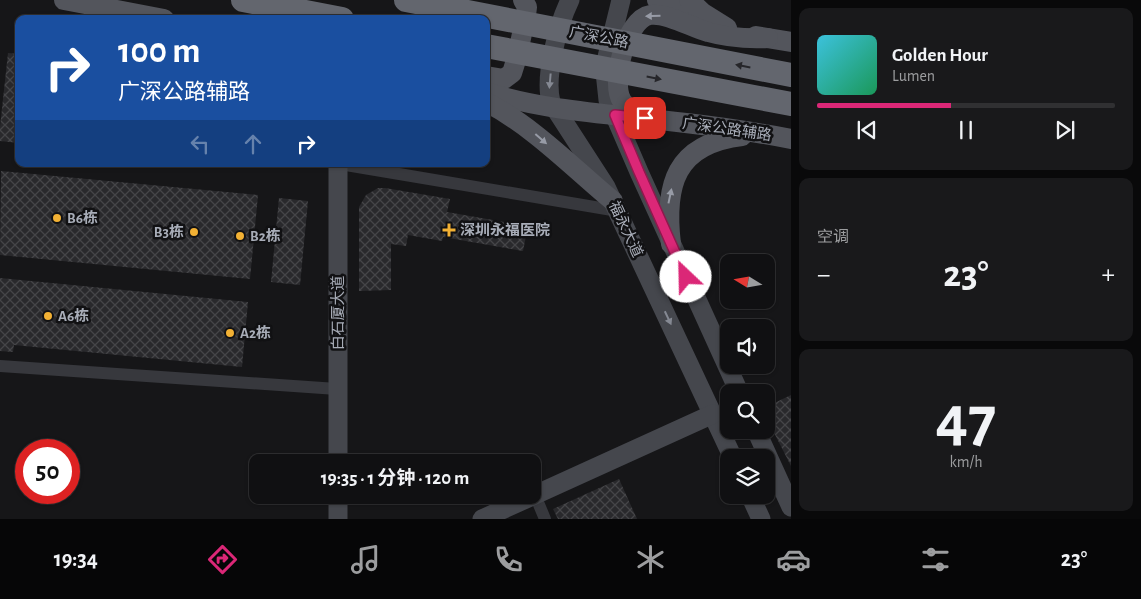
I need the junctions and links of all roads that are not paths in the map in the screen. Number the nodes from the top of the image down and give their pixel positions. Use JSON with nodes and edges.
{"nodes":[{"id":1,"x":64,"y":0,"type":"edge"},
{"id":2,"x":243,"y":0,"type":"edge"},
{"id":3,"x":406,"y":0,"type":"edge"},
{"id":4,"x":523,"y":0,"type":"edge"},
{"id":5,"x":570,"y":0,"type":"edge"},
{"id":6,"x":621,"y":0,"type":"edge"},
{"id":7,"x":657,"y":0,"type":"edge"},
{"id":8,"x":689,"y":0,"type":"edge"},
{"id":9,"x":143,"y":15,"type":"edge"},
{"id":10,"x":321,"y":15,"type":"edge"},
{"id":11,"x":483,"y":15,"type":"edge"},
{"id":12,"x":490,"y":16,"type":"edge"},
{"id":13,"x":727,"y":28,"type":"junction"},
{"id":14,"x":768,"y":38,"type":"junction"},
{"id":15,"x":791,"y":42,"type":"edge"},
{"id":16,"x":490,"y":47,"type":"edge"},
{"id":17,"x":791,"y":75,"type":"edge"},
{"id":18,"x":490,"y":77,"type":"edge"},
{"id":19,"x":490,"y":93,"type":"edge"},
{"id":20,"x":490,"y":104,"type":"edge"},
{"id":21,"x":791,"y":104,"type":"edge"},
{"id":22,"x":554,"y":108,"type":"junction"},
{"id":23,"x":615,"y":115,"type":"junction"},
{"id":24,"x":675,"y":121,"type":"junction"},
{"id":25,"x":787,"y":138,"type":"edge"},
{"id":26,"x":339,"y":167,"type":"edge"},
{"id":27,"x":359,"y":167,"type":"edge"},
{"id":28,"x":616,"y":206,"type":"junction"},
{"id":29,"x":671,"y":244,"type":"junction"},
{"id":30,"x":0,"y":366,"type":"edge"},
{"id":31,"x":735,"y":384,"type":"edge"},
{"id":32,"x":337,"y":389,"type":"junction"},
{"id":33,"x":713,"y":414,"type":"junction"},
{"id":34,"x":760,"y":439,"type":"edge"},
{"id":35,"x":729,"y":449,"type":"edge"},
{"id":36,"x":338,"y":454,"type":"edge"},
{"id":37,"x":541,"y":492,"type":"edge"},
{"id":38,"x":338,"y":504,"type":"edge"},
{"id":39,"x":514,"y":504,"type":"edge"},
{"id":40,"x":538,"y":504,"type":"edge"},
{"id":41,"x":754,"y":504,"type":"edge"},
{"id":42,"x":791,"y":507,"type":"edge"},
{"id":43,"x":338,"y":519,"type":"edge"},
{"id":44,"x":482,"y":519,"type":"edge"},
{"id":45,"x":546,"y":519,"type":"edge"},
{"id":46,"x":761,"y":519,"type":"edge"}],
"edges":[{"from":1,"to":9,"type":"main road"},
{"from":2,"to":10,"type":"highway"},
{"from":11,"to":3,"type":"highway","name":"广深公路","one_way":true,"bridge":true},
{"from":4,"to":18,"type":"main road"},
{"from":5,"to":22,"type":"main road","name":"福永大道","one_way":true},
{"from":6,"to":23,"type":"main road"},
{"from":7,"to":13,"type":"main road"},
{"from":8,"to":13,"type":"main road"},
{"from":17,"to":12,"type":"highway","name":"广深公路","one_way":true,"bridge":true},
{"from":13,"to":14,"type":"main road"},
{"from":14,"to":15,"type":"main road"},
{"from":14,"to":24,"type":"main road","one_way":true},
{"from":16,"to":21,"type":"highway","name":"广深公路","one_way":true,"bridge":true},
{"from":19,"to":22,"type":"main road","name":"广深公路辅路"},
{"from":20,"to":28,"type":"main road","one_way":true},
{"from":22,"to":23,"type":"main road","name":"广深公路辅路"},
{"from":22,"to":28,"type":"main road","name":"福永大道"},
{"from":23,"to":24,"type":"main road","name":"广深公路辅路"},
{"from":23,"to":29,"type":"main road"},
{"from":24,"to":25,"type":"main road","name":"广深公路辅路"},
{"from":29,"to":25,"type":"main road","one_way":true},
{"from":26,"to":32,"type":"main road","name":"白石厦大道"},
{"from":27,"to":28,"type":"street"},
{"from":28,"to":33,"type":"main road","name":"福永大道","one_way":true},
{"from":29,"to":31,"type":"main road"},
{"from":30,"to":32,"type":"street"},
{"from":32,"to":36,"type":"main road","name":"白石厦大道"},
{"from":33,"to":35,"type":"main road","name":"福永大道"},
{"from":33,"to":37,"type":"main road"},
{"from":34,"to":42,"type":"main road"},
{"from":38,"to":43,"type":"main road"},
{"from":39,"to":44,"type":"main road"},
{"from":40,"to":45,"type":"street"},
{"from":41,"to":46,"type":"main road"}]}
